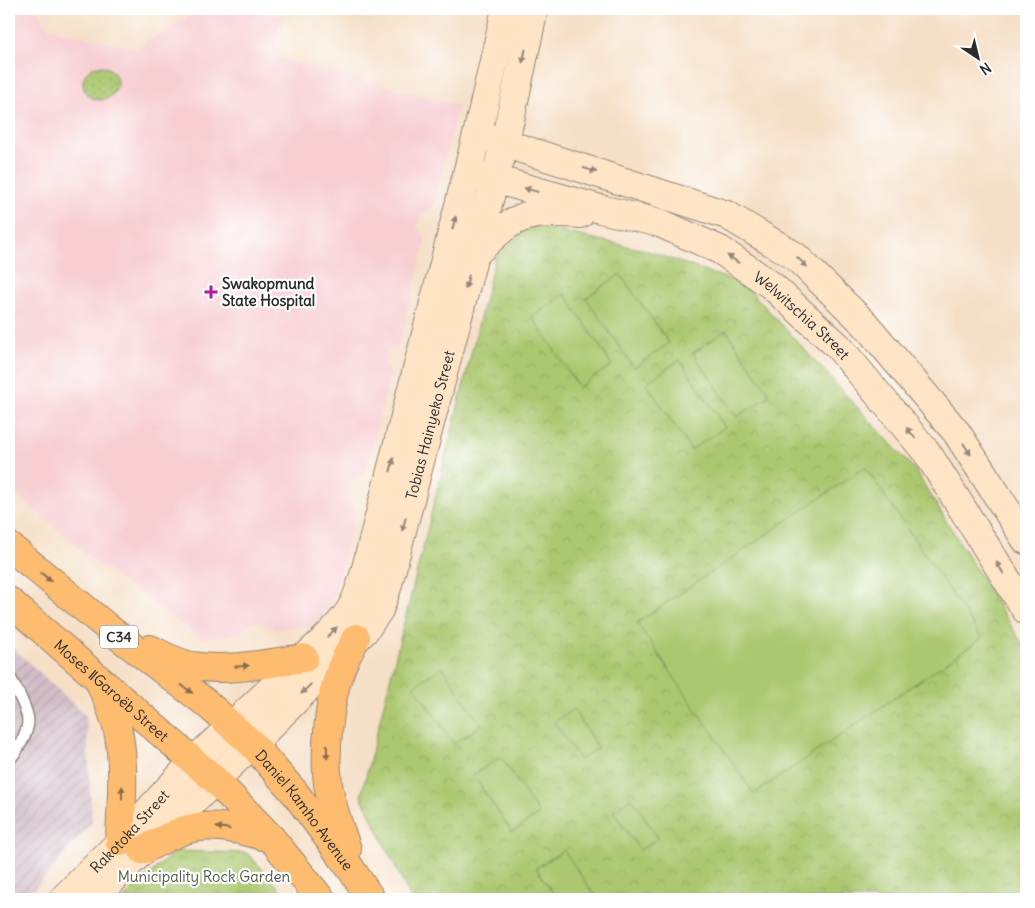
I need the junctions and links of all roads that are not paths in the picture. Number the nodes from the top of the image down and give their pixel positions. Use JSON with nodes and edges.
{"nodes":[{"id":1,"x":506,"y":9,"type":"edge"},
{"id":2,"x":534,"y":9,"type":"edge"},
{"id":3,"x":476,"y":135,"type":"junction"},
{"id":4,"x":505,"y":142,"type":"junction"},
{"id":5,"x":466,"y":174,"type":"junction"},
{"id":6,"x":494,"y":179,"type":"junction"},
{"id":7,"x":600,"y":209,"type":"junction"},
{"id":8,"x":474,"y":255,"type":"junction"},
{"id":9,"x":1026,"y":540,"type":"edge"},
{"id":10,"x":9,"y":546,"type":"edge"},
{"id":11,"x":9,"y":601,"type":"edge"},
{"id":12,"x":1026,"y":610,"type":"edge"},
{"id":13,"x":113,"y":632,"type":"junction"},
{"id":14,"x":356,"y":638,"type":"junction"},
{"id":15,"x":304,"y":658,"type":"junction"},
{"id":16,"x":9,"y":677,"type":"edge"},
{"id":17,"x":99,"y":681,"type":"junction"},
{"id":18,"x":232,"y":726,"type":"junction"},
{"id":19,"x":252,"y":744,"type":"junction"},
{"id":20,"x":9,"y":760,"type":"edge"},
{"id":21,"x":194,"y":762,"type":"junction"},
{"id":22,"x":215,"y":780,"type":"junction"},
{"id":23,"x":271,"y":838,"type":"junction"},
{"id":24,"x":131,"y":846,"type":"junction"},
{"id":25,"x":368,"y":894,"type":"edge"},
{"id":26,"x":62,"y":899,"type":"edge"},
{"id":27,"x":93,"y":899,"type":"edge"},
{"id":28,"x":320,"y":899,"type":"edge"}],
"edges":[{"from":1,"to":3,"type":"street","name":"Tobias Hainyeko Street"},
{"from":2,"to":4,"type":"street","name":"Tobias Hainyeko Street","one_way":true},
{"from":3,"to":4,"type":"street"},
{"from":3,"to":5,"type":"street","name":"Tobias Hainyeko Street"},
{"from":4,"to":6,"type":"street","name":"Tobias Hainyeko Street"},
{"from":4,"to":9,"type":"street","one_way":true},
{"from":5,"to":6,"type":"street","name":"Welwitschia Street"},
{"from":15,"to":5,"type":"street","name":"Tobias Hainyeko Street","one_way":true},
{"from":7,"to":6,"type":"street","name":"Welwitschia Street","one_way":true},
{"from":6,"to":8,"type":"street","name":"Tobias Hainyeko Street"},
{"from":7,"to":8,"type":"street"},
{"from":12,"to":7,"type":"street","name":"Welwitschia Street","one_way":true},
{"from":8,"to":14,"type":"street","name":"Tobias Hainyeko Street","one_way":true},
{"from":10,"to":13,"type":"main road","number":"C34","one_way":true},
{"from":11,"to":17,"type":"main road","name":"Moses ǁGaroëb Street"},
{"from":13,"to":15,"type":"main road","one_way":true},
{"from":13,"to":18,"type":"main road","number":"C34","one_way":true},
{"from":14,"to":19,"type":"street","name":"Tobias Hainyeko Street","one_way":true},
{"from":14,"to":25,"type":"main road","one_way":true},
{"from":15,"to":18,"type":"street","name":"Tobias Hainyeko Street"},
{"from":16,"to":20,"type":"lane"},
{"from":17,"to":21,"type":"main road","name":"Moses ǁGaroëb Street"},
{"from":24,"to":17,"type":"main road","one_way":true},
{"from":18,"to":19,"type":"main road","name":"Daniel Kamho Avenue","number":"C34"},
{"from":18,"to":21,"type":"street","name":"Tobias Hainyeko Street"},
{"from":19,"to":22,"type":"street","name":"Tobias Hainyeko Street"},
{"from":19,"to":25,"type":"main road","name":"Daniel Kamho Avenue","number":"C34"},
{"from":21,"to":22,"type":"main road","name":"Moses ǁGaroëb Street"},
{"from":21,"to":24,"type":"street","name":"Rakotoka Street"},
{"from":22,"to":23,"type":"main road"},
{"from":22,"to":24,"type":"street","name":"Rakotoka Street"},
{"from":23,"to":24,"type":"main road","one_way":true},
{"from":23,"to":28,"type":"main road"},
{"from":24,"to":26,"type":"street","name":"Rakotoka Street"},
{"from":24,"to":27,"type":"street","name":"Rakotoka Street"}]}
